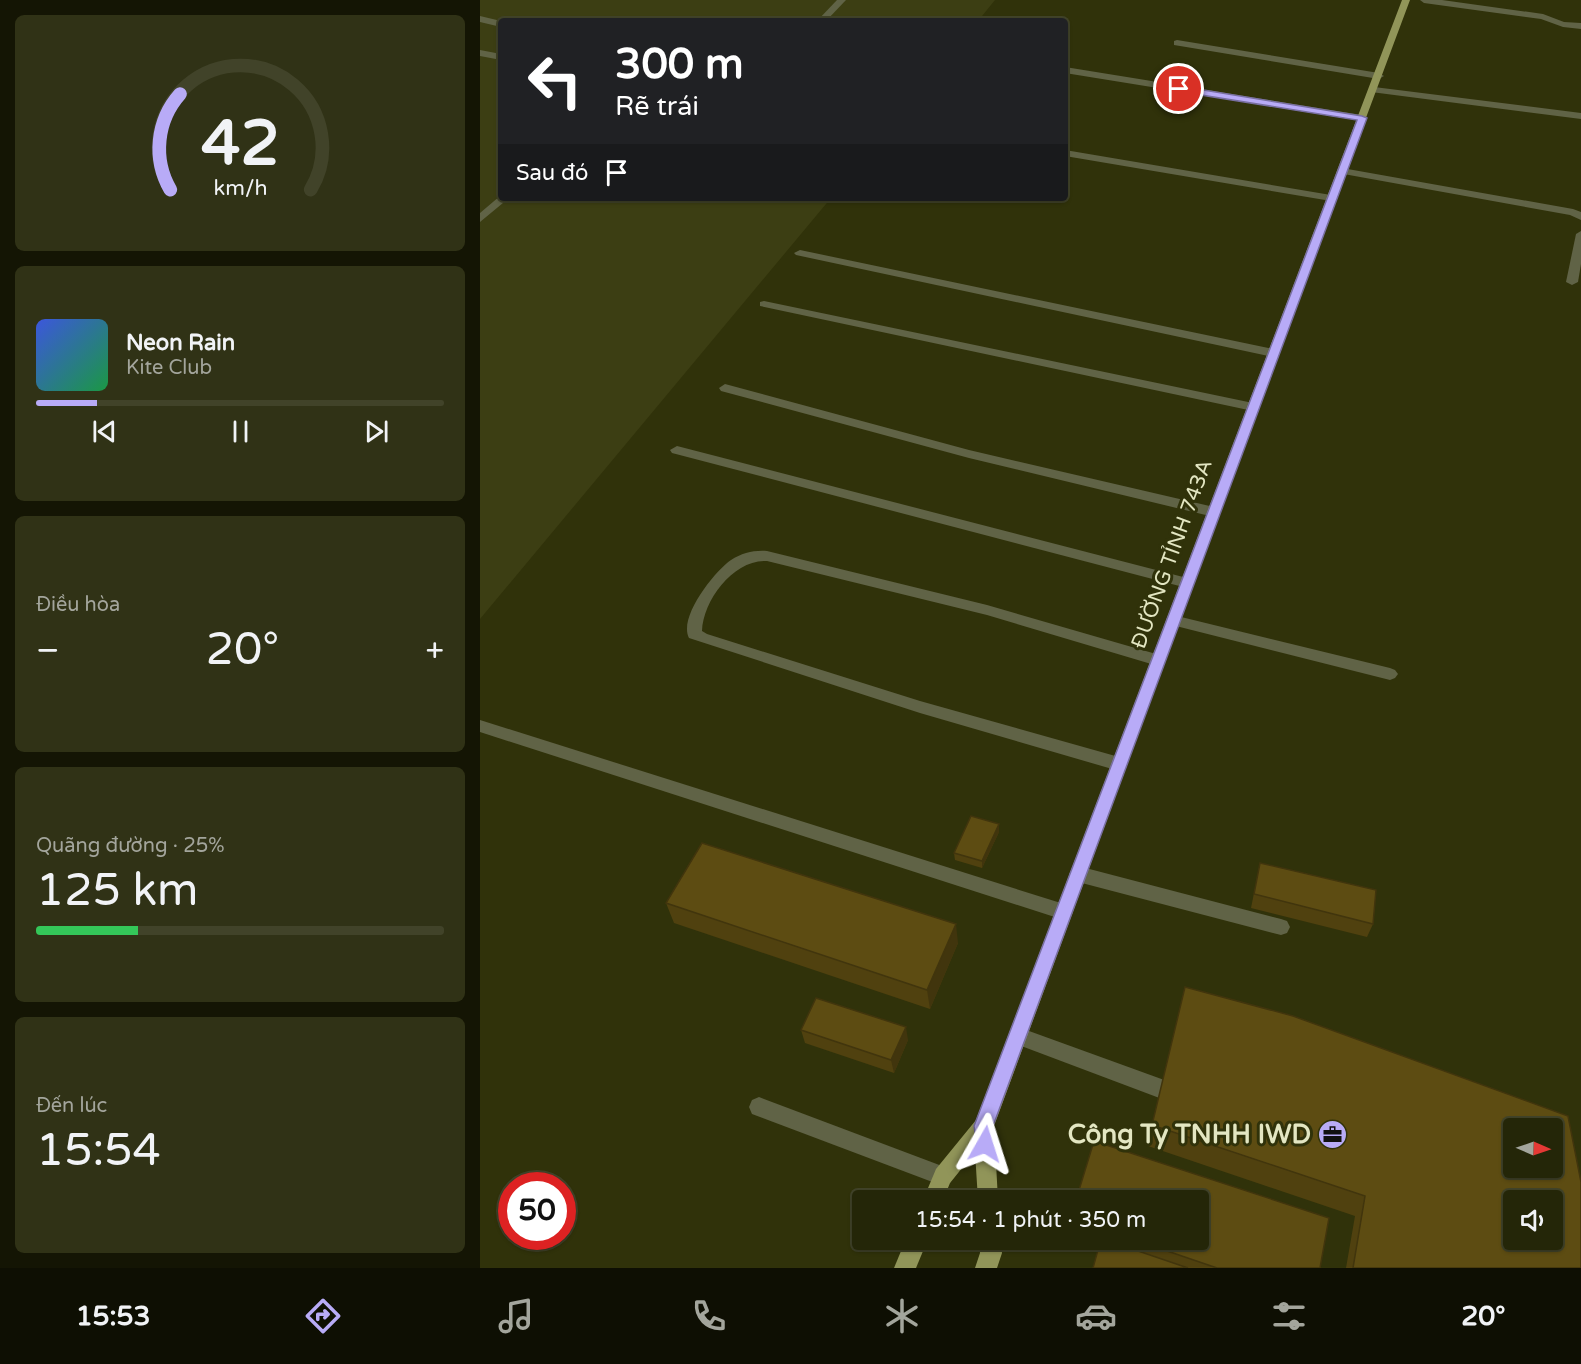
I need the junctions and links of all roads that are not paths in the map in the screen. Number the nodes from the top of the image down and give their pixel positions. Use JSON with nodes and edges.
{"nodes":[{"id":1,"x":842,"y":0,"type":"edge"},
{"id":2,"x":1406,"y":0,"type":"edge"},
{"id":3,"x":1424,"y":0,"type":"edge"},
{"id":4,"x":824,"y":18,"type":"edge"},
{"id":5,"x":480,"y":19,"type":"edge"},
{"id":6,"x":498,"y":23,"type":"edge"},
{"id":7,"x":1581,"y":26,"type":"edge"},
{"id":8,"x":1177,"y":43,"type":"dead end"},
{"id":9,"x":480,"y":53,"type":"edge"},
{"id":10,"x":498,"y":56,"type":"edge"},
{"id":11,"x":1068,"y":70,"type":"edge"},
{"id":12,"x":1376,"y":83,"type":"junction"},
{"id":13,"x":1581,"y":116,"type":"edge"},
{"id":14,"x":1362,"y":118,"type":"junction"},
{"id":15,"x":1068,"y":154,"type":"edge"},
{"id":16,"x":1342,"y":171,"type":"junction"},
{"id":17,"x":1331,"y":198,"type":"junction"},
{"id":18,"x":501,"y":201,"type":"edge"},
{"id":19,"x":1581,"y":217,"type":"edge"},
{"id":20,"x":480,"y":219,"type":"edge"},
{"id":21,"x":1581,"y":234,"type":"edge"},
{"id":22,"x":801,"y":254,"type":"dead end"},
{"id":23,"x":1572,"y":282,"type":"dead end"},
{"id":24,"x":764,"y":304,"type":"dead end"},
{"id":25,"x":1273,"y":353,"type":"junction"},
{"id":26,"x":725,"y":388,"type":"dead end"},
{"id":27,"x":1252,"y":407,"type":"junction"},
{"id":28,"x":677,"y":450,"type":"dead end"},
{"id":29,"x":1214,"y":512,"type":"junction"},
{"id":30,"x":1187,"y":583,"type":"junction"},
{"id":31,"x":1173,"y":620,"type":"junction"},
{"id":32,"x":1158,"y":660,"type":"junction"},
{"id":33,"x":1390,"y":674,"type":"dead end"},
{"id":34,"x":480,"y":726,"type":"edge"},
{"id":35,"x":1119,"y":764,"type":"junction"},
{"id":36,"x":1078,"y":874,"type":"junction"},
{"id":37,"x":1064,"y":912,"type":"junction"},
{"id":38,"x":1281,"y":927,"type":"dead end"},
{"id":39,"x":1018,"y":1036,"type":"junction"},
{"id":40,"x":1197,"y":1102,"type":"edge"},
{"id":41,"x":759,"y":1107,"type":"dead end"},
{"id":42,"x":984,"y":1126,"type":"junction"},
{"id":43,"x":943,"y":1176,"type":"junction"},
{"id":44,"x":937,"y":1190,"type":"edge"},
{"id":45,"x":987,"y":1190,"type":"edge"},
{"id":46,"x":912,"y":1250,"type":"edge"},
{"id":47,"x":991,"y":1250,"type":"edge"},
{"id":48,"x":905,"y":1268,"type":"edge"},
{"id":49,"x":986,"y":1268,"type":"edge"}],
"edges":[{"from":1,"to":4,"type":"street"},
{"from":2,"to":12,"type":"main road","name":"ĐƯỜNG TỈNH 743A"},
{"from":3,"to":7,"type":"street"},
{"from":5,"to":6,"type":"street"},
{"from":8,"to":12,"type":"street"},
{"from":9,"to":10,"type":"street"},
{"from":11,"to":14,"type":"street"},
{"from":12,"to":13,"type":"street"},
{"from":12,"to":14,"type":"main road","name":"ĐƯỜNG TỈNH 743A"},
{"from":14,"to":16,"type":"main road","name":"ĐƯỜNG TỈNH 743A"},
{"from":15,"to":17,"type":"street"},
{"from":16,"to":17,"type":"main road","name":"ĐƯỜNG TỈNH 743A"},
{"from":16,"to":19,"type":"street"},
{"from":17,"to":25,"type":"main road","name":"ĐƯỜNG TỈNH 743A"},
{"from":18,"to":20,"type":"street"},
{"from":21,"to":23,"type":"street"},
{"from":22,"to":25,"type":"street"},
{"from":24,"to":27,"type":"street"},
{"from":25,"to":27,"type":"main road","name":"ĐƯỜNG TỈNH 743A"},
{"from":26,"to":29,"type":"street"},
{"from":27,"to":29,"type":"main road","name":"ĐƯỜNG TỈNH 743A"},
{"from":28,"to":30,"type":"street"},
{"from":29,"to":30,"type":"main road","name":"ĐƯỜNG TỈNH 743A"},
{"from":30,"to":31,"type":"main road","name":"ĐƯỜNG TỈNH 743A"},
{"from":31,"to":32,"type":"main road","name":"ĐƯỜNG TỈNH 743A"},
{"from":31,"to":33,"type":"street"},
{"from":32,"to":35,"type":"main road","name":"ĐƯỜNG TỈNH 743A"},
{"from":32,"to":35,"type":"street"},
{"from":34,"to":37,"type":"street"},
{"from":35,"to":36,"type":"main road","name":"ĐƯỜNG TỈNH 743A"},
{"from":36,"to":37,"type":"main road","name":"ĐƯỜNG TỈNH 743A"},
{"from":36,"to":38,"type":"street"},
{"from":37,"to":39,"type":"main road","name":"ĐƯỜNG TỈNH 743A"},
{"from":39,"to":40,"type":"street"},
{"from":39,"to":42,"type":"main road","name":"ĐƯỜNG TỈNH 743A"},
{"from":41,"to":43,"type":"street"},
{"from":42,"to":43,"type":"main road","name":"ĐƯỜNG TỈNH 743A"},
{"from":42,"to":45,"type":"main road","name":"ĐƯỜNG TỈNH 743A"},
{"from":43,"to":44,"type":"main road","name":"ĐƯỜNG TỈNH 743A"},
{"from":46,"to":48,"type":"main road"},
{"from":47,"to":49,"type":"main road"}]}
